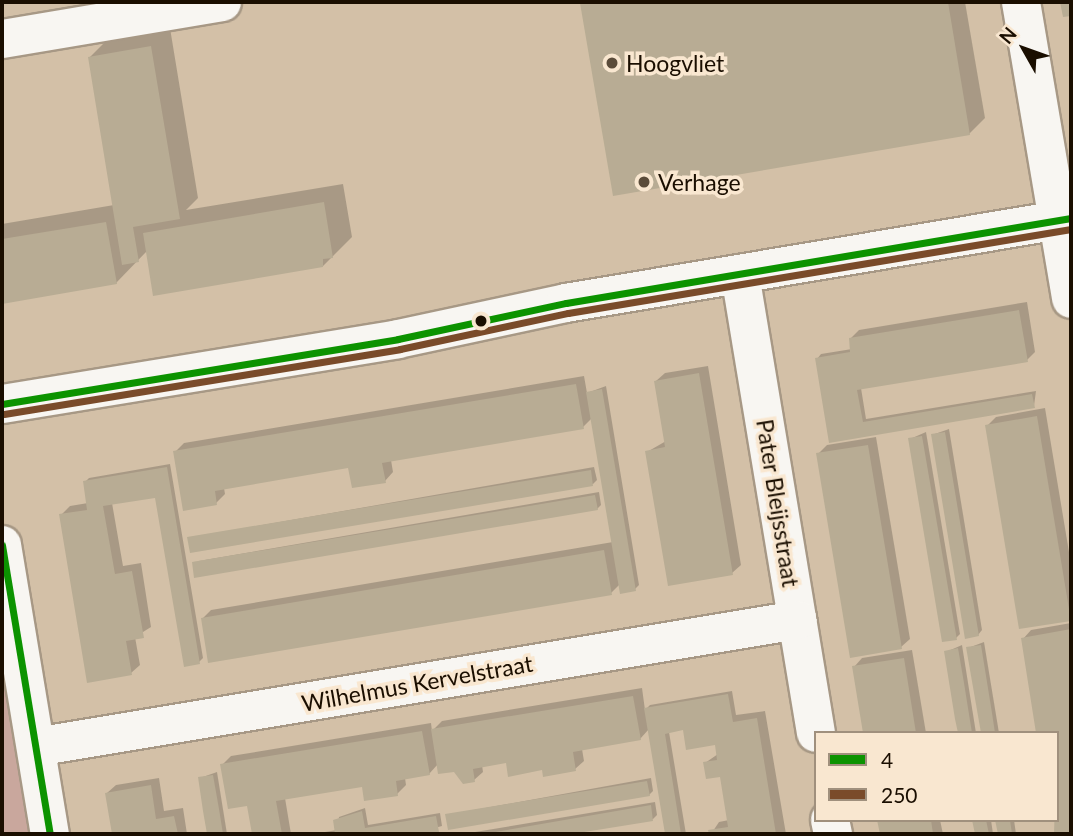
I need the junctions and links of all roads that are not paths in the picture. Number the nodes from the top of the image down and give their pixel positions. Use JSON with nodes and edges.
{"nodes":[{"id":1,"x":222,"y":2,"type":"edge"},
{"id":2,"x":1021,"y":2,"type":"edge"},
{"id":3,"x":2,"y":39,"type":"edge"},
{"id":4,"x":1064,"y":219,"type":"edge"},
{"id":5,"x":740,"y":274,"type":"junction"},
{"id":6,"x":1071,"y":299,"type":"edge"},
{"id":7,"x":2,"y":404,"type":"edge"},
{"id":8,"x":2,"y":545,"type":"edge"},
{"id":9,"x":797,"y":620,"type":"junction"},
{"id":10,"x":816,"y":731,"type":"edge"},
{"id":11,"x":36,"y":747,"type":"junction"},
{"id":12,"x":50,"y":834,"type":"edge"}],
"edges":[{"from":1,"to":3,"type":"street"},
{"from":2,"to":4,"type":"street"},
{"from":4,"to":5,"type":"street"},
{"from":4,"to":6,"type":"street"},
{"from":5,"to":7,"type":"street"},
{"from":5,"to":9,"type":"street","name":"Pater Bleijsstraat"},
{"from":8,"to":11,"type":"street"},
{"from":9,"to":10,"type":"street","name":"Pater Bleijsstraat"},
{"from":9,"to":11,"type":"street","name":"Wilhelmus Kervelstraat"},
{"from":11,"to":12,"type":"street"}]}
